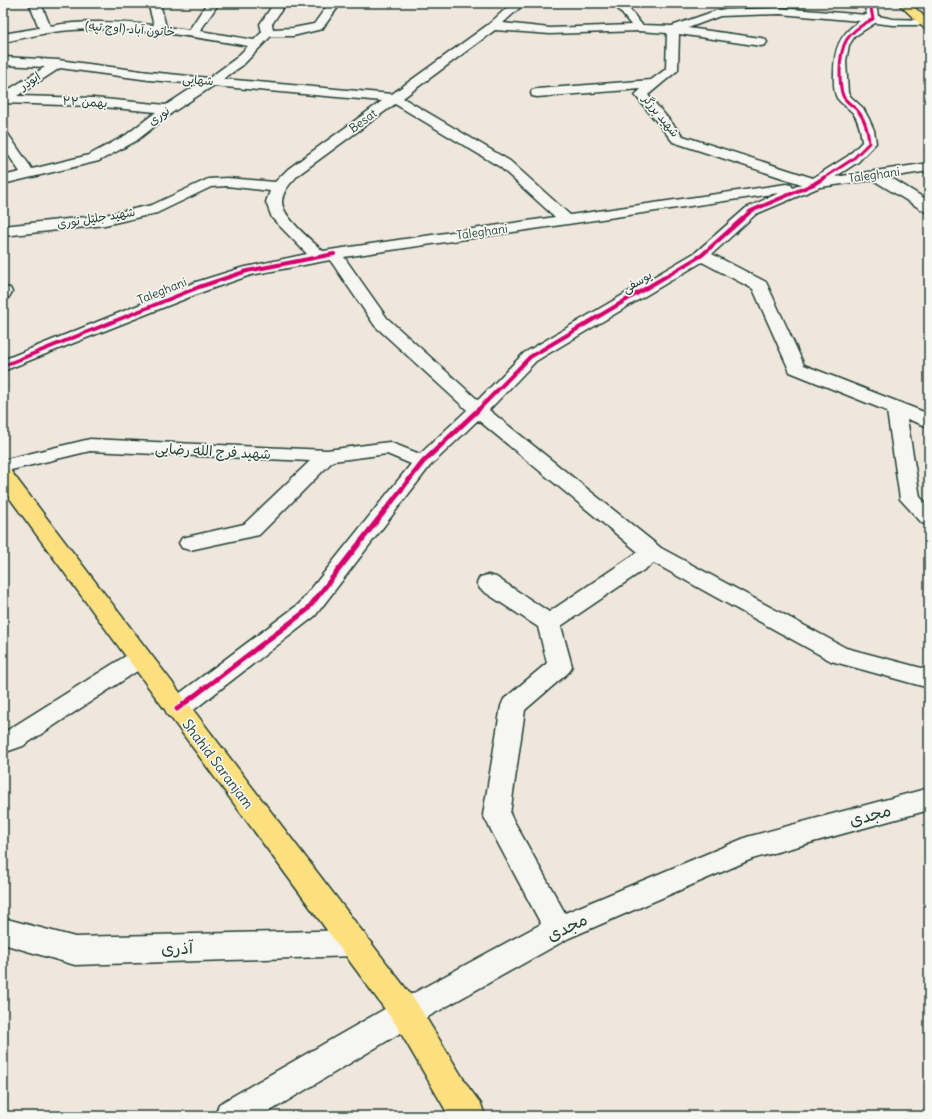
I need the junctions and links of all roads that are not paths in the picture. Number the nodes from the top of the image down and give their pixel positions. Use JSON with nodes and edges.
{"nodes":[{"id":1,"x":35,"y":3,"type":"edge"},
{"id":2,"x":154,"y":3,"type":"edge"},
{"id":3,"x":213,"y":3,"type":"edge"},
{"id":4,"x":280,"y":3,"type":"edge"},
{"id":5,"x":335,"y":3,"type":"edge"},
{"id":6,"x":519,"y":3,"type":"edge"},
{"id":7,"x":624,"y":3,"type":"edge"},
{"id":8,"x":870,"y":3,"type":"edge"},
{"id":9,"x":904,"y":3,"type":"edge"},
{"id":10,"x":777,"y":7,"type":"edge"},
{"id":11,"x":873,"y":19,"type":"junction"},
{"id":12,"x":927,"y":24,"type":"edge"},
{"id":13,"x":493,"y":26,"type":"junction"},
{"id":14,"x":639,"y":28,"type":"junction"},
{"id":15,"x":161,"y":30,"type":"junction"},
{"id":16,"x":673,"y":30,"type":"junction"},
{"id":17,"x":46,"y":31,"type":"junction"},
{"id":18,"x":193,"y":33,"type":"junction"},
{"id":19,"x":268,"y":33,"type":"junction"},
{"id":20,"x":3,"y":38,"type":"edge"},
{"id":21,"x":761,"y":42,"type":"dead end"},
{"id":22,"x":257,"y":44,"type":"junction"},
{"id":23,"x":3,"y":61,"type":"edge"},
{"id":24,"x":58,"y":64,"type":"junction"},
{"id":25,"x":212,"y":82,"type":"junction"},
{"id":26,"x":654,"y":84,"type":"junction"},
{"id":27,"x":537,"y":93,"type":"dead end"},
{"id":28,"x":394,"y":98,"type":"junction"},
{"id":29,"x":3,"y":99,"type":"edge"},
{"id":30,"x":168,"y":109,"type":"junction"},
{"id":31,"x":3,"y":137,"type":"edge"},
{"id":32,"x":929,"y":167,"type":"edge"},
{"id":33,"x":28,"y":173,"type":"junction"},
{"id":34,"x":876,"y":175,"type":"junction"},
{"id":35,"x":3,"y":180,"type":"edge"},
{"id":36,"x":814,"y":184,"type":"junction"},
{"id":37,"x":279,"y":187,"type":"junction"},
{"id":38,"x":929,"y":208,"type":"edge"},
{"id":39,"x":567,"y":220,"type":"junction"},
{"id":40,"x":3,"y":231,"type":"edge"},
{"id":41,"x":326,"y":255,"type":"junction"},
{"id":42,"x":702,"y":255,"type":"junction"},
{"id":43,"x":3,"y":366,"type":"edge"},
{"id":44,"x":896,"y":409,"type":"junction"},
{"id":45,"x":478,"y":410,"type":"junction"},
{"id":46,"x":929,"y":421,"type":"edge"},
{"id":47,"x":327,"y":456,"type":"junction"},
{"id":48,"x":423,"y":462,"type":"junction"},
{"id":49,"x":3,"y":466,"type":"edge"},
{"id":50,"x":3,"y":475,"type":"edge"},
{"id":51,"x":929,"y":518,"type":"edge"},
{"id":52,"x":190,"y":543,"type":"dead end"},
{"id":53,"x":653,"y":553,"type":"junction"},
{"id":54,"x":488,"y":583,"type":"dead end"},
{"id":55,"x":549,"y":623,"type":"junction"},
{"id":56,"x":140,"y":658,"type":"junction"},
{"id":57,"x":929,"y":679,"type":"edge"},
{"id":58,"x":177,"y":709,"type":"junction"},
{"id":59,"x":6,"y":738,"type":"edge"},
{"id":60,"x":929,"y":799,"type":"edge"},
{"id":61,"x":559,"y":929,"type":"junction"},
{"id":62,"x":3,"y":931,"type":"edge"},
{"id":63,"x":354,"y":943,"type":"junction"},
{"id":64,"x":406,"y":1013,"type":"junction"},
{"id":65,"x":232,"y":1116,"type":"edge"},
{"id":66,"x":470,"y":1116,"type":"edge"}],
"edges":[{"from":1,"to":17,"type":"street"},
{"from":2,"to":15,"type":"street"},
{"from":3,"to":18,"type":"street"},
{"from":4,"to":19,"type":"street"},
{"from":5,"to":19,"type":"street"},
{"from":6,"to":13,"type":"street","name":"Besat"},
{"from":7,"to":14,"type":"street"},
{"from":8,"to":11,"type":"street"},
{"from":9,"to":12,"type":"main road"},
{"from":10,"to":11,"type":"street"},
{"from":10,"to":16,"type":"street"},
{"from":11,"to":12,"type":"street"},
{"from":11,"to":36,"type":"street"},
{"from":13,"to":14,"type":"street"},
{"from":13,"to":28,"type":"street","name":"Besat"},
{"from":14,"to":16,"type":"street"},
{"from":15,"to":17,"type":"street","name":"خاتون آباد (اوچ تپه)"},
{"from":15,"to":18,"type":"street","name":"خاتون آباد (اوچ تپه)"},
{"from":16,"to":21,"type":"street"},
{"from":16,"to":26,"type":"street","name":"شهید برزگر"},
{"from":17,"to":20,"type":"street","name":"خاتون آباد (اوچ تپه)"},
{"from":18,"to":22,"type":"street","name":"خاتون آباد (اوچ تپه)"},
{"from":19,"to":22,"type":"street","name":"نوری"},
{"from":22,"to":25,"type":"street","name":"نوری"},
{"from":23,"to":24,"type":"street","name":"شهابی"},
{"from":24,"to":25,"type":"street","name":"شهابی"},
{"from":24,"to":29,"type":"street","name":"ابوذر"},
{"from":25,"to":28,"type":"street","name":"شهابی"},
{"from":25,"to":30,"type":"street","name":"نوری"},
{"from":26,"to":27,"type":"street"},
{"from":26,"to":36,"type":"street","name":"شهید برزگر"},
{"from":28,"to":37,"type":"street","name":"Besat"},
{"from":28,"to":39,"type":"street"},
{"from":29,"to":30,"type":"street","name":"۲۲ بهمن"},
{"from":30,"to":33,"type":"street","name":"نوری"},
{"from":31,"to":33,"type":"street"},
{"from":32,"to":34,"type":"street","name":"Taleghani"},
{"from":33,"to":35,"type":"street","name":"نوری"},
{"from":34,"to":36,"type":"street","name":"Taleghani"},
{"from":34,"to":38,"type":"street"},
{"from":36,"to":39,"type":"street","name":"Taleghani"},
{"from":36,"to":42,"type":"street","name":"یوسفی"},
{"from":37,"to":40,"type":"street","name":"شهید جلیل نوری"},
{"from":37,"to":41,"type":"street"},
{"from":39,"to":41,"type":"street","name":"Taleghani"},
{"from":41,"to":43,"type":"street","name":"Taleghani"},
{"from":41,"to":45,"type":"street"},
{"from":42,"to":44,"type":"street"},
{"from":42,"to":45,"type":"street","name":"یوسفی"},
{"from":44,"to":46,"type":"street"},
{"from":44,"to":51,"type":"street"},
{"from":45,"to":48,"type":"street","name":"یوسفی"},
{"from":45,"to":53,"type":"street"},
{"from":47,"to":48,"type":"street","name":"شهید فرج الله رضایی"},
{"from":47,"to":49,"type":"street","name":"شهید فرج الله رضایی"},
{"from":47,"to":52,"type":"street"},
{"from":48,"to":58,"type":"street","name":"یوسفی"},
{"from":50,"to":56,"type":"main road","name":"Shahid Saranjam"},
{"from":53,"to":55,"type":"street"},
{"from":53,"to":57,"type":"street"},
{"from":54,"to":55,"type":"street"},
{"from":55,"to":61,"type":"street"},
{"from":56,"to":58,"type":"main road","name":"Shahid Saranjam"},
{"from":56,"to":59,"type":"street"},
{"from":58,"to":63,"type":"main road","name":"Shahid Saranjam"},
{"from":60,"to":61,"type":"street","name":"مجدی"},
{"from":61,"to":64,"type":"street","name":"مجدی"},
{"from":62,"to":63,"type":"street","name":"آذری"},
{"from":63,"to":64,"type":"main road","name":"Shahid Saranjam"},
{"from":64,"to":65,"type":"street","name":"مجدی"},
{"from":64,"to":66,"type":"main road","name":"Shahid Saranjam"}]}
